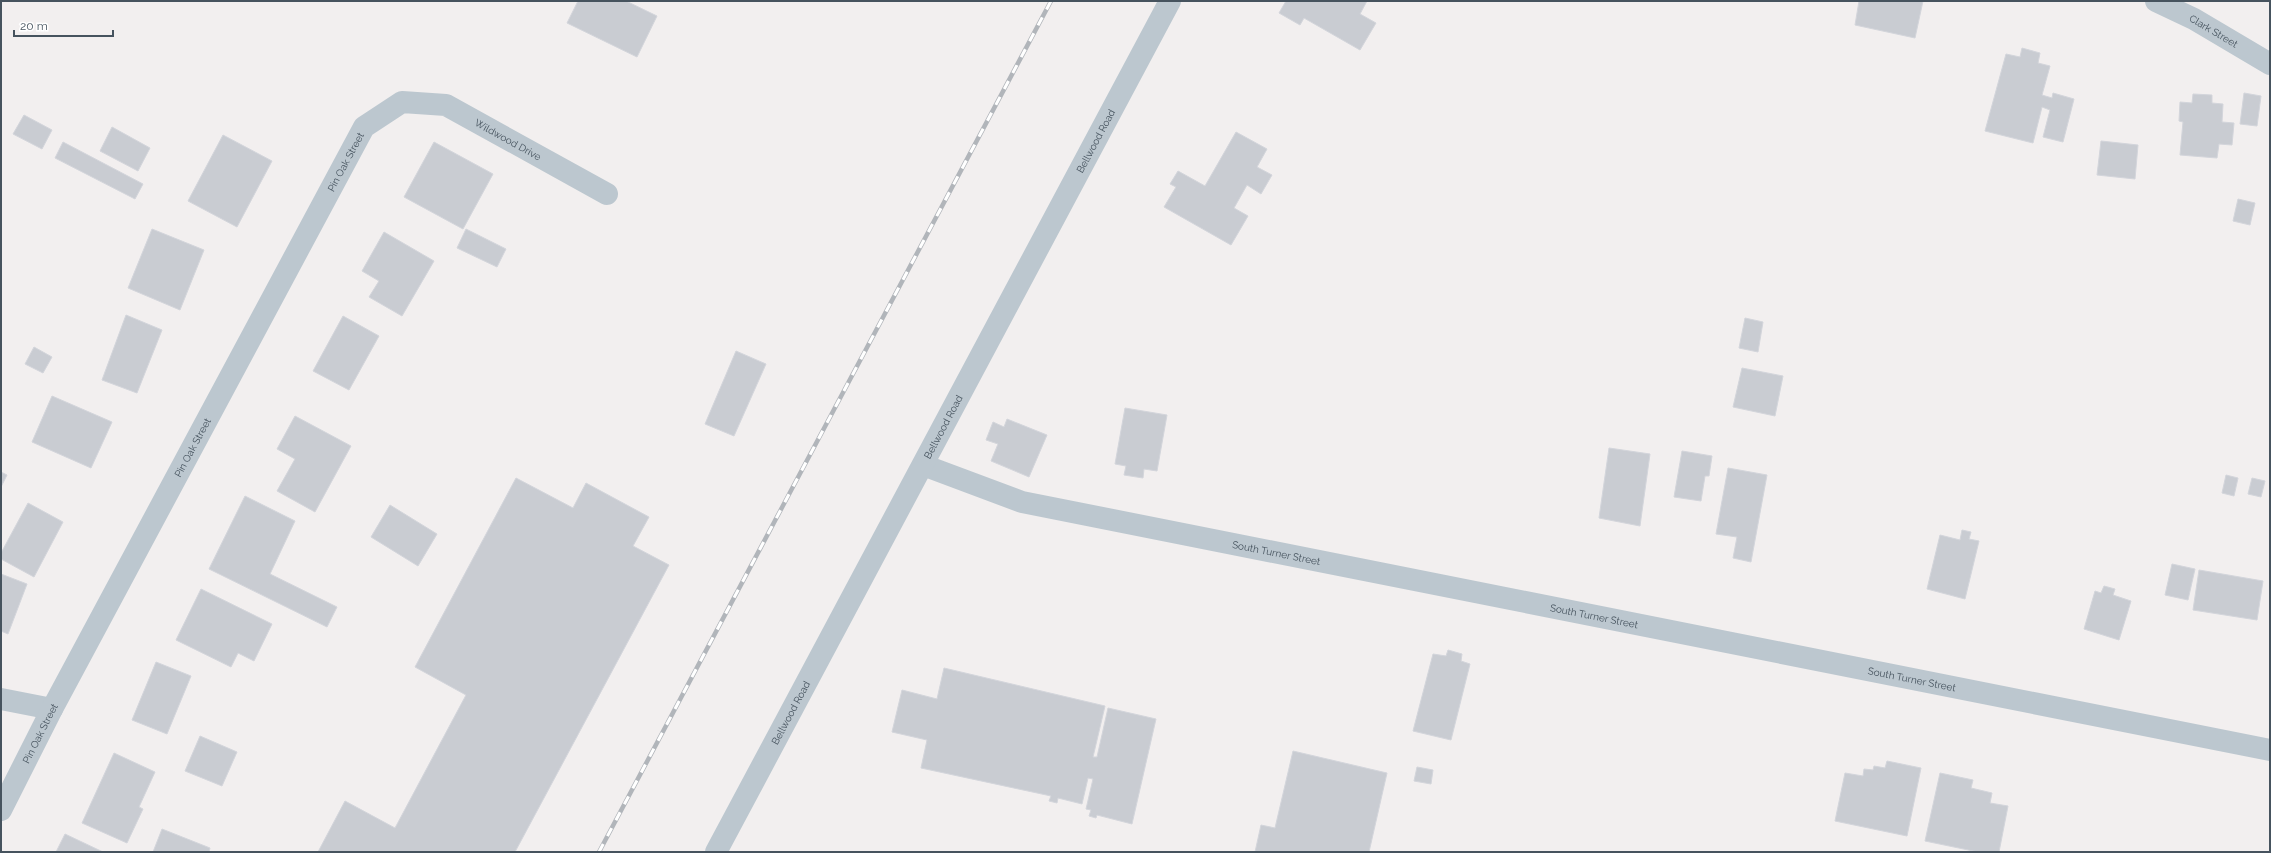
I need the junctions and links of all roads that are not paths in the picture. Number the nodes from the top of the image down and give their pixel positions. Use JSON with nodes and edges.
{"nodes":[{"id":1,"x":1170,"y":1,"type":"edge"},
{"id":2,"x":2156,"y":1,"type":"edge"},
{"id":3,"x":2270,"y":64,"type":"edge"},
{"id":4,"x":402,"y":102,"type":"joint"},
{"id":5,"x":607,"y":194,"type":"dead end"},
{"id":6,"x":923,"y":465,"type":"junction"},
{"id":7,"x":1,"y":699,"type":"edge"},
{"id":8,"x":52,"y":709,"type":"junction"},
{"id":9,"x":2270,"y":750,"type":"edge"},
{"id":10,"x":1,"y":810,"type":"edge"},
{"id":11,"x":716,"y":852,"type":"edge"}],
"edges":[{"from":1,"to":6,"type":"street","name":"Bellwood Road"},
{"from":2,"to":3,"type":"street","name":"Clark Street"},
{"from":4,"to":5,"type":"street","name":"Wildwood Drive"},
{"from":4,"to":8,"type":"street","name":"Pin Oak Street"},
{"from":6,"to":9,"type":"street","name":"South Turner Street"},
{"from":6,"to":11,"type":"street","name":"Bellwood Road"},
{"from":7,"to":8,"type":"street"},
{"from":8,"to":10,"type":"street","name":"Pin Oak Street"}]}
